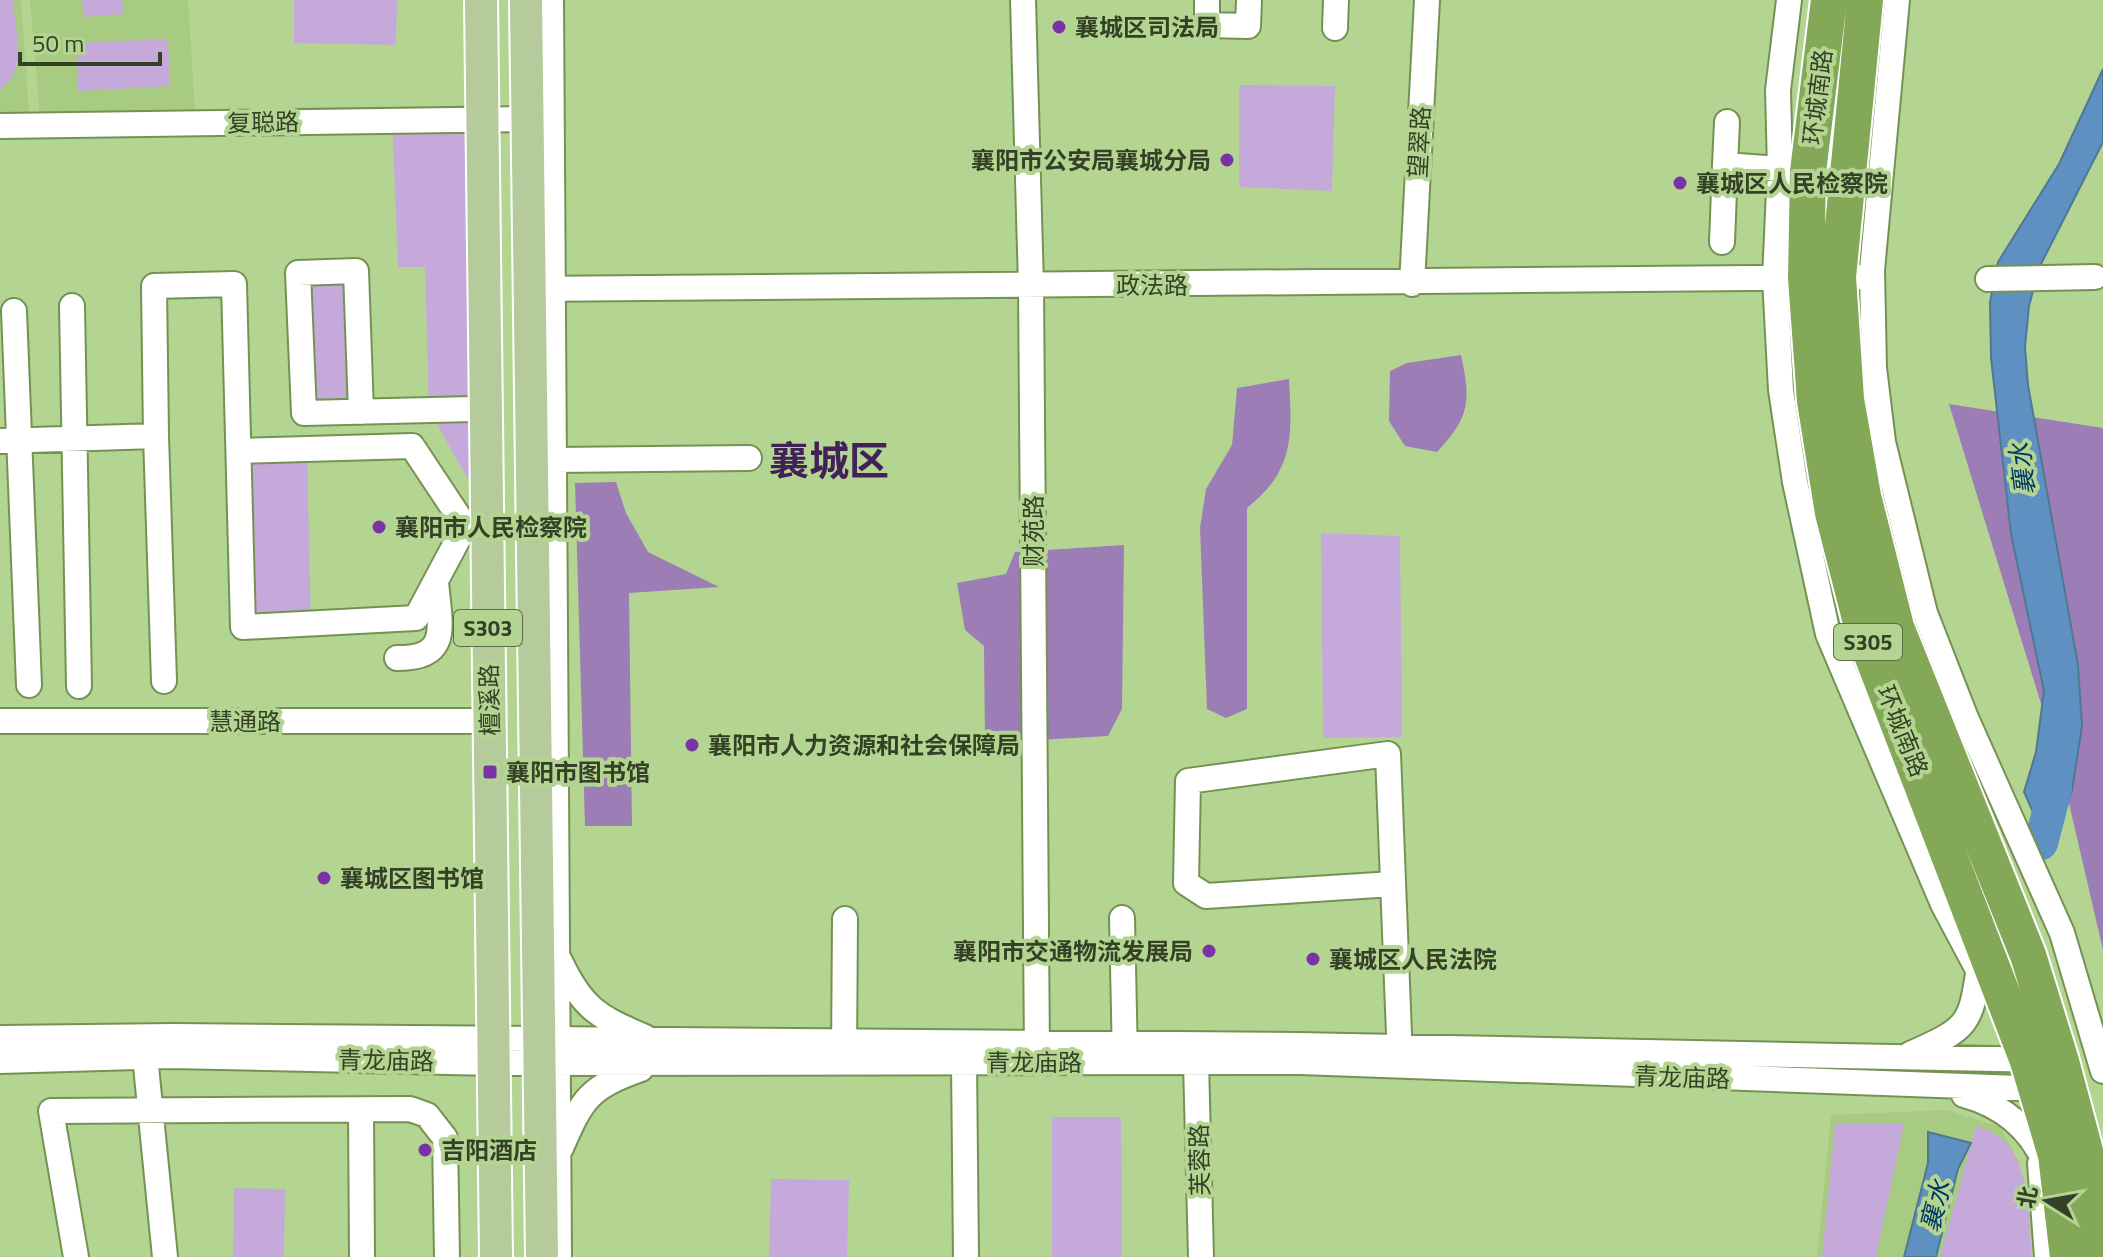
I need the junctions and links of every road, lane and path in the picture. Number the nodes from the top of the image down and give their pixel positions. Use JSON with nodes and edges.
{"nodes":[{"id":1,"x":471,"y":0,"type":"edge"},
{"id":2,"x":481,"y":0,"type":"edge"},
{"id":3,"x":526,"y":0,"type":"edge"},
{"id":4,"x":551,"y":0,"type":"edge"},
{"id":5,"x":1023,"y":0,"type":"edge"},
{"id":6,"x":1207,"y":0,"type":"edge"},
{"id":7,"x":1249,"y":0,"type":"edge"},
{"id":8,"x":1336,"y":0,"type":"edge"},
{"id":9,"x":1427,"y":0,"type":"edge"},
{"id":10,"x":1789,"y":0,"type":"edge"},
{"id":11,"x":1829,"y":0,"type":"edge"},
{"id":12,"x":1865,"y":0,"type":"edge"},
{"id":13,"x":1897,"y":0,"type":"edge"},
{"id":14,"x":1335,"y":28,"type":"dead end"},
{"id":15,"x":476,"y":119,"type":"junction"},
{"id":16,"x":527,"y":119,"type":"junction"},
{"id":17,"x":1727,"y":122,"type":"dead end"},
{"id":18,"x":0,"y":126,"type":"edge"},
{"id":19,"x":1725,"y":165,"type":"junction"},
{"id":20,"x":1794,"y":170,"type":"junction"},
{"id":21,"x":1722,"y":242,"type":"dead end"},
{"id":22,"x":2095,"y":277,"type":"dead end"},
{"id":23,"x":1823,"y":278,"type":"junction"},
{"id":24,"x":1988,"y":279,"type":"dead end"},
{"id":25,"x":1412,"y":284,"type":"junction"},
{"id":26,"x":1031,"y":286,"type":"junction"},
{"id":27,"x":541,"y":289,"type":"junction"},
{"id":28,"x":72,"y":306,"type":"dead end"},
{"id":29,"x":14,"y":311,"type":"dead end"},
{"id":30,"x":474,"y":409,"type":"junction"},
{"id":31,"x":361,"y":412,"type":"junction"},
{"id":32,"x":156,"y":436,"type":"junction"},
{"id":33,"x":74,"y":439,"type":"junction"},
{"id":34,"x":10,"y":441,"type":"edge"},
{"id":35,"x":239,"y":451,"type":"junction"},
{"id":36,"x":749,"y":458,"type":"dead end"},
{"id":37,"x":554,"y":460,"type":"junction"},
{"id":38,"x":476,"y":525,"type":"junction"},
{"id":39,"x":436,"y":581,"type":"junction"},
{"id":40,"x":397,"y":658,"type":"dead end"},
{"id":41,"x":164,"y":681,"type":"dead end"},
{"id":42,"x":29,"y":685,"type":"dead end"},
{"id":43,"x":79,"y":686,"type":"dead end"},
{"id":44,"x":0,"y":721,"type":"edge"},
{"id":45,"x":484,"y":721,"type":"junction"},
{"id":46,"x":1393,"y":884,"type":"junction"},
{"id":47,"x":1122,"y":918,"type":"dead end"},
{"id":48,"x":845,"y":919,"type":"dead end"},
{"id":49,"x":557,"y":955,"type":"junction"},
{"id":50,"x":1981,"y":956,"type":"junction"},
{"id":51,"x":0,"y":1038,"type":"edge"},
{"id":52,"x":488,"y":1052,"type":"junction"},
{"id":53,"x":548,"y":1052,"type":"junction"},
{"id":54,"x":656,"y":1052,"type":"junction"},
{"id":55,"x":844,"y":1052,"type":"junction"},
{"id":56,"x":1037,"y":1053,"type":"junction"},
{"id":57,"x":1124,"y":1053,"type":"junction"},
{"id":58,"x":145,"y":1056,"type":"junction"},
{"id":59,"x":1400,"y":1056,"type":"junction"},
{"id":60,"x":1901,"y":1058,"type":"junction"},
{"id":61,"x":0,"y":1061,"type":"edge"},
{"id":62,"x":964,"y":1062,"type":"junction"},
{"id":63,"x":1196,"y":1062,"type":"junction"},
{"id":64,"x":2103,"y":1071,"type":"edge"},
{"id":65,"x":2048,"y":1074,"type":"junction"},
{"id":66,"x":1931,"y":1086,"type":"junction"},
{"id":67,"x":361,"y":1110,"type":"junction"},
{"id":68,"x":150,"y":1111,"type":"junction"},
{"id":69,"x":2039,"y":1149,"type":"junction"},
{"id":70,"x":558,"y":1154,"type":"junction"},
{"id":71,"x":2062,"y":1206,"type":"junction"},
{"id":72,"x":76,"y":1257,"type":"edge"},
{"id":73,"x":165,"y":1257,"type":"edge"},
{"id":74,"x":362,"y":1257,"type":"edge"},
{"id":75,"x":447,"y":1257,"type":"edge"},
{"id":76,"x":483,"y":1257,"type":"edge"},
{"id":77,"x":496,"y":1257,"type":"edge"},
{"id":78,"x":542,"y":1257,"type":"edge"},
{"id":79,"x":559,"y":1257,"type":"edge"},
{"id":80,"x":966,"y":1257,"type":"edge"},
{"id":81,"x":1201,"y":1257,"type":"edge"},
{"id":82,"x":2047,"y":1257,"type":"edge"},
{"id":83,"x":2068,"y":1257,"type":"edge"},
{"id":84,"x":2097,"y":1257,"type":"edge"}],
"edges":[{"from":1,"to":15,"type":"street"},
{"from":2,"to":15,"type":"main road","name":"檀溪路","number":"S303"},
{"from":3,"to":16,"type":"main road","name":"檀溪路","number":"S303"},
{"from":4,"to":27,"type":"street"},
{"from":5,"to":26,"type":"street","name":"财苑路"},
{"from":6,"to":7,"type":"street"},
{"from":8,"to":14,"type":"street"},
{"from":9,"to":25,"type":"street","name":"望翠路"},
{"from":10,"to":20,"type":"street"},
{"from":11,"to":20,"type":"highway","name":"环城南路","number":"S305"},
{"from":12,"to":23,"type":"highway","name":"环城南路","number":"S305"},
{"from":13,"to":23,"type":"street"},
{"from":15,"to":16,"type":"street","name":"复聪路"},
{"from":15,"to":18,"type":"street","name":"复聪路"},
{"from":15,"to":30,"type":"street"},
{"from":15,"to":38,"type":"main road","name":"檀溪路","number":"S303"},
{"from":16,"to":27,"type":"main road","name":"檀溪路","number":"S303"},
{"from":17,"to":19,"type":"street"},
{"from":19,"to":20,"type":"street"},
{"from":19,"to":21,"type":"street"},
{"from":20,"to":23,"type":"highway","name":"环城南路","number":"S305"},
{"from":22,"to":24,"type":"street"},
{"from":23,"to":25,"type":"street","name":"政法路"},
{"from":23,"to":50,"type":"highway","name":"环城南路","number":"S305"},
{"from":23,"to":64,"type":"street"},
{"from":23,"to":65,"type":"highway","name":"环城南路","number":"S305"},
{"from":25,"to":26,"type":"street","name":"政法路"},
{"from":26,"to":27,"type":"street","name":"政法路"},
{"from":26,"to":56,"type":"street","name":"财苑路"},
{"from":27,"to":37,"type":"street"},
{"from":27,"to":53,"type":"main road","name":"檀溪路","number":"S303"},
{"from":28,"to":33,"type":"street"},
{"from":29,"to":34,"type":"street"},
{"from":30,"to":31,"type":"street"},
{"from":30,"to":38,"type":"street"},
{"from":31,"to":31,"type":"street"},
{"from":32,"to":33,"type":"street"},
{"from":32,"to":35,"type":"street"},
{"from":32,"to":41,"type":"street"},
{"from":33,"to":34,"type":"street"},
{"from":33,"to":43,"type":"street"},
{"from":34,"to":42,"type":"street"},
{"from":35,"to":38,"type":"street"},
{"from":35,"to":39,"type":"street"},
{"from":36,"to":37,"type":"street"},
{"from":37,"to":49,"type":"street"},
{"from":38,"to":39,"type":"street"},
{"from":38,"to":45,"type":"main road","name":"檀溪路","number":"S303"},
{"from":39,"to":40,"type":"street"},
{"from":44,"to":45,"type":"street","name":"慧通路"},
{"from":45,"to":52,"type":"main road","name":"檀溪路","number":"S303"},
{"from":46,"to":46,"type":"street"},
{"from":46,"to":59,"type":"street"},
{"from":47,"to":57,"type":"street"},
{"from":48,"to":55,"type":"street"},
{"from":49,"to":53,"type":"street"},
{"from":49,"to":54,"type":"street"},
{"from":50,"to":60,"type":"street"},
{"from":50,"to":65,"type":"highway","name":"环城南路","number":"S305"},
{"from":51,"to":52,"type":"street","name":"青龙庙路"},
{"from":52,"to":53,"type":"street","name":"青龙庙路"},
{"from":52,"to":58,"type":"street","name":"青龙庙路"},
{"from":52,"to":76,"type":"street"},
{"from":52,"to":77,"type":"main road","name":"檀溪路","number":"S303"},
{"from":53,"to":54,"type":"street","name":"青龙庙路"},
{"from":53,"to":70,"type":"street"},
{"from":53,"to":78,"type":"main road","name":"檀溪路","number":"S303"},
{"from":54,"to":55,"type":"street","name":"青龙庙路"},
{"from":54,"to":70,"type":"street"},
{"from":55,"to":56,"type":"street","name":"青龙庙路"},
{"from":55,"to":62,"type":"street","name":"青龙庙路"},
{"from":56,"to":57,"type":"street","name":"青龙庙路"},
{"from":56,"to":62,"type":"street","name":"青龙庙路"},
{"from":57,"to":59,"type":"street","name":"青龙庙路"},
{"from":57,"to":63,"type":"street","name":"青龙庙路"},
{"from":58,"to":61,"type":"street","name":"青龙庙路"},
{"from":58,"to":68,"type":"street"},
{"from":59,"to":60,"type":"street","name":"青龙庙路"},
{"from":59,"to":63,"type":"street","name":"青龙庙路"},
{"from":59,"to":66,"type":"street","name":"青龙庙路"},
{"from":60,"to":65,"type":"street","name":"青龙庙路"},
{"from":62,"to":80,"type":"street"},
{"from":63,"to":81,"type":"street","name":"芙蓉路"},
{"from":65,"to":66,"type":"street","name":"青龙庙路"},
{"from":65,"to":71,"type":"highway","name":"环城南路","number":"S305"},
{"from":65,"to":84,"type":"highway","name":"环城南路","number":"S305"},
{"from":66,"to":69,"type":"street"},
{"from":67,"to":68,"type":"street"},
{"from":67,"to":74,"type":"street"},
{"from":67,"to":75,"type":"street"},
{"from":68,"to":72,"type":"street"},
{"from":68,"to":73,"type":"street"},
{"from":69,"to":71,"type":"street"},
{"from":69,"to":82,"type":"street"},
{"from":70,"to":79,"type":"street"},
{"from":71,"to":83,"type":"highway","name":"环城南路","number":"S305"}]}
